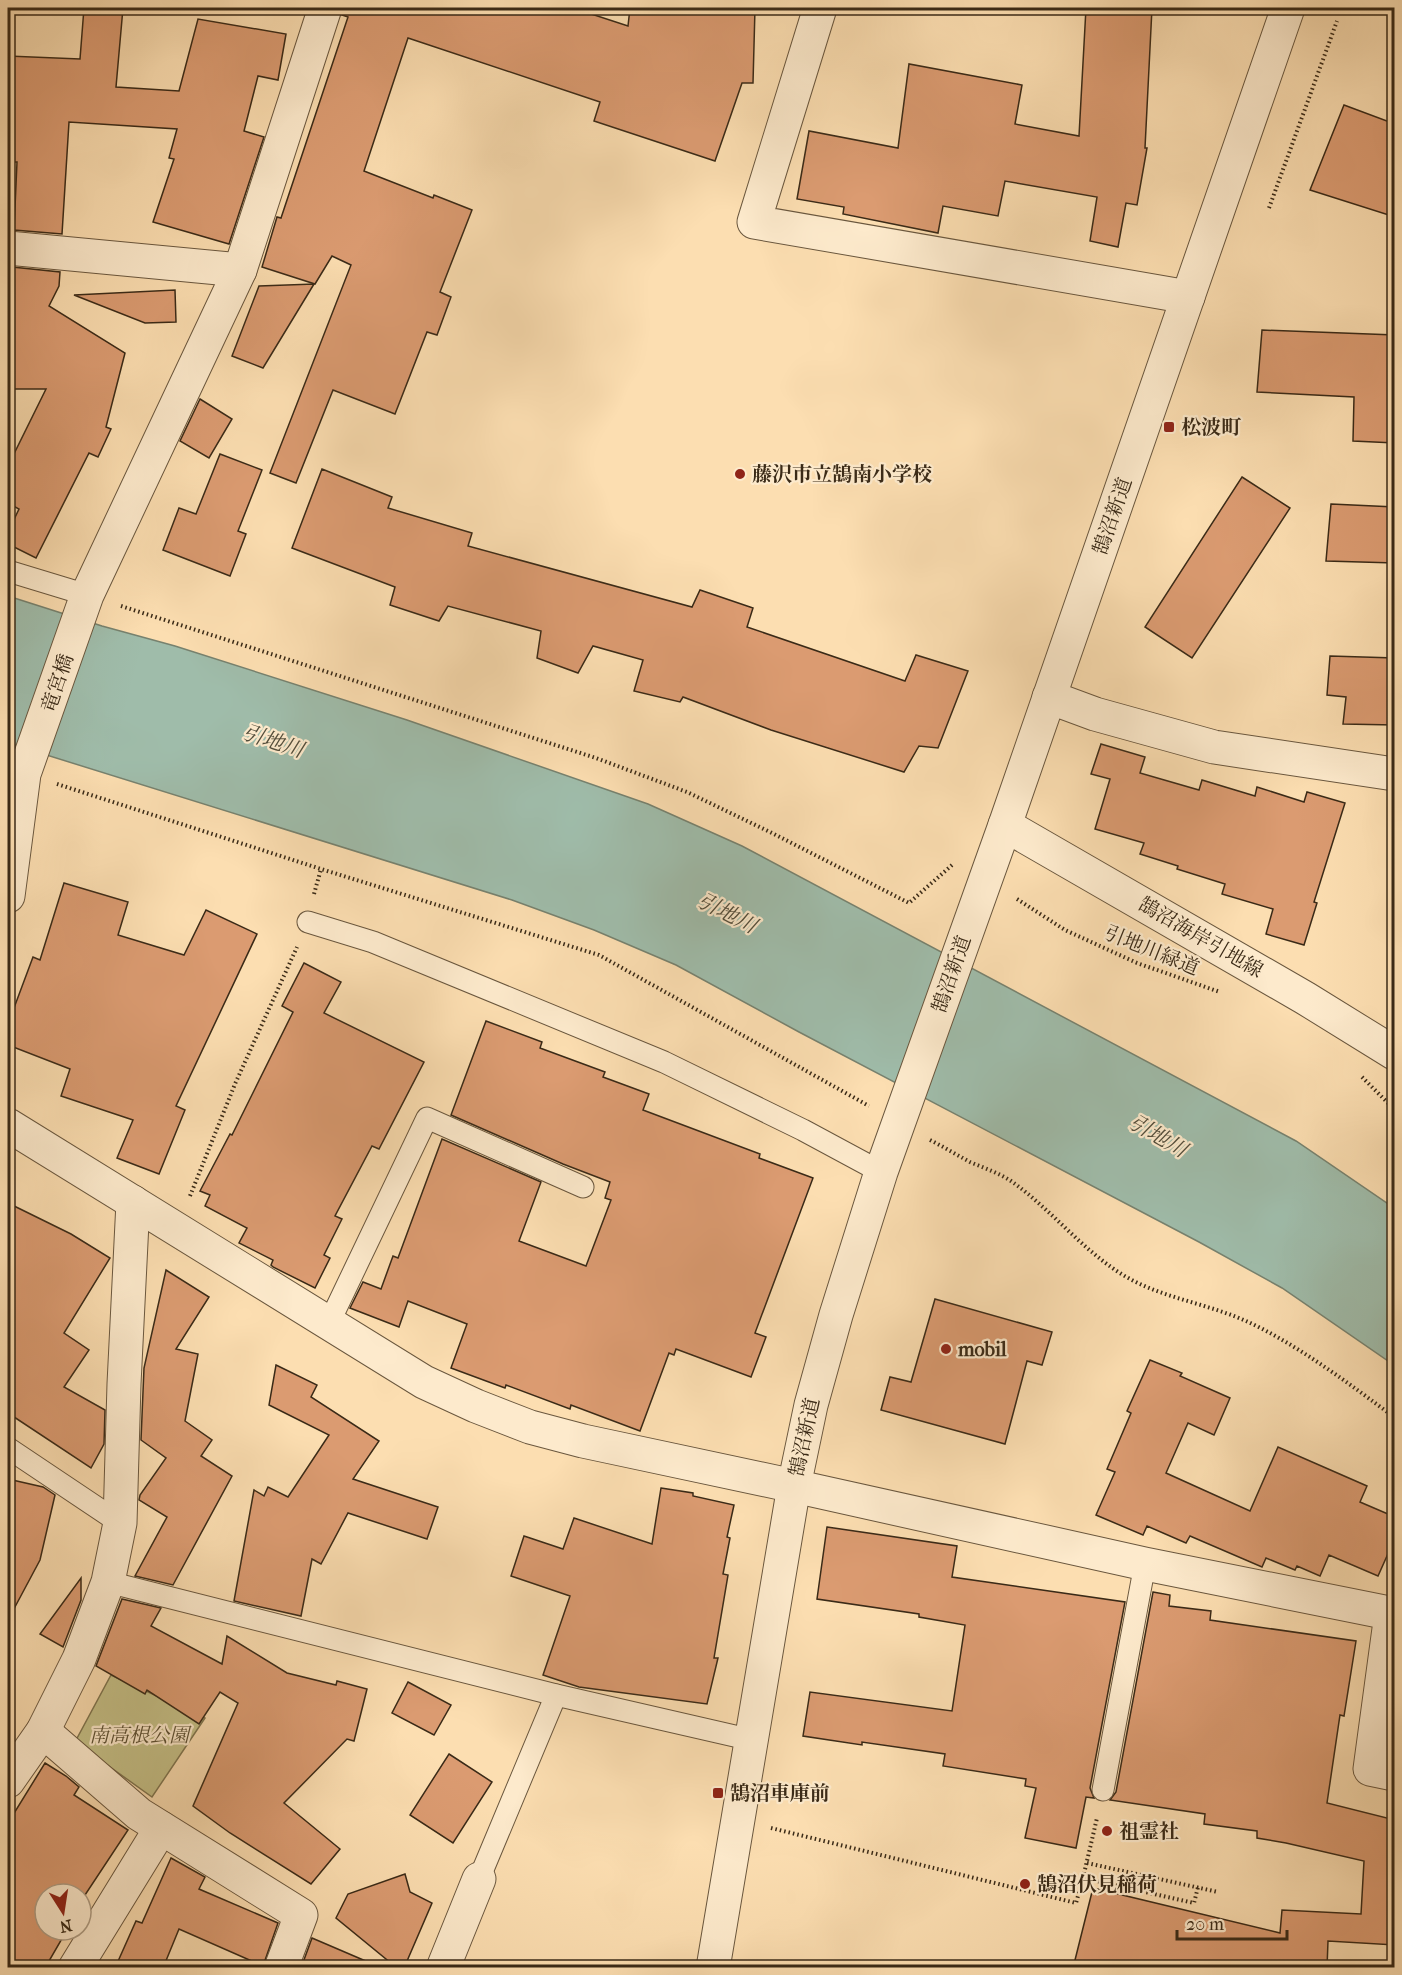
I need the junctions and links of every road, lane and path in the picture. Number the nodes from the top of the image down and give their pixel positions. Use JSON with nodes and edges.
{"nodes":[{"id":1,"x":325,"y":8,"type":"edge"},
{"id":2,"x":820,"y":8,"type":"edge"},
{"id":3,"x":1288,"y":8,"type":"edge"},
{"id":4,"x":1337,"y":21,"type":"dead end"},
{"id":5,"x":1269,"y":208,"type":"dead end"},
{"id":6,"x":8,"y":248,"type":"edge"},
{"id":7,"x":240,"y":270,"type":"junction"},
{"id":8,"x":1188,"y":297,"type":"junction"},
{"id":9,"x":8,"y":571,"type":"edge"},
{"id":10,"x":85,"y":603,"type":"junction"},
{"id":11,"x":1049,"y":697,"type":"junction"},
{"id":12,"x":28,"y":765,"type":"junction"},
{"id":13,"x":1395,"y":774,"type":"edge"},
{"id":14,"x":1005,"y":825,"type":"junction"},
{"id":15,"x":321,"y":869,"type":"junction"},
{"id":16,"x":985,"y":876,"type":"junction"},
{"id":17,"x":8,"y":896,"type":"edge"},
{"id":18,"x":1017,"y":899,"type":"dead end"},
{"id":19,"x":308,"y":921,"type":"junction"},
{"id":20,"x":1223,"y":994,"type":"dead end"},
{"id":21,"x":1395,"y":1053,"type":"edge"},
{"id":22,"x":1358,"y":1074,"type":"dead end"},
{"id":23,"x":1395,"y":1109,"type":"edge"},
{"id":24,"x":900,"y":1118,"type":"junction"},
{"id":25,"x":8,"y":1125,"type":"edge"},
{"id":26,"x":881,"y":1172,"type":"junction"},
{"id":27,"x":583,"y":1187,"type":"dead end"},
{"id":28,"x":133,"y":1202,"type":"junction"},
{"id":29,"x":176,"y":1229,"type":"junction"},
{"id":30,"x":329,"y":1323,"type":"junction"},
{"id":31,"x":1395,"y":1417,"type":"edge"},
{"id":32,"x":8,"y":1448,"type":"edge"},
{"id":33,"x":794,"y":1486,"type":"junction"},
{"id":34,"x":120,"y":1522,"type":"junction"},
{"id":35,"x":1145,"y":1564,"type":"junction"},
{"id":36,"x":108,"y":1582,"type":"junction"},
{"id":37,"x":1393,"y":1614,"type":"edge"},
{"id":38,"x":556,"y":1695,"type":"junction"},
{"id":39,"x":43,"y":1731,"type":"junction"},
{"id":40,"x":752,"y":1740,"type":"junction"},
{"id":41,"x":1395,"y":1774,"type":"edge"},
{"id":42,"x":8,"y":1781,"type":"edge"},
{"id":43,"x":1103,"y":1790,"type":"joint"},
{"id":44,"x":738,"y":1820,"type":"junction"},
{"id":45,"x":160,"y":1828,"type":"junction"},
{"id":46,"x":1087,"y":1863,"type":"junction"},
{"id":47,"x":1083,"y":1878,"type":"junction"},
{"id":48,"x":478,"y":1879,"type":"joint"},
{"id":49,"x":1198,"y":1887,"type":"junction"},
{"id":50,"x":1218,"y":1892,"type":"dead end"},
{"id":51,"x":75,"y":1968,"type":"edge"},
{"id":52,"x":281,"y":1968,"type":"edge"},
{"id":53,"x":443,"y":1968,"type":"edge"},
{"id":54,"x":713,"y":1968,"type":"edge"}],
"edges":[{"from":1,"to":7,"type":"street","name":"竜宮橋"},
{"from":2,"to":8,"type":"street"},
{"from":3,"to":8,"type":"street","name":"鵠沼新道"},
{"from":4,"to":5,"type":"path"},
{"from":6,"to":7,"type":"street"},
{"from":7,"to":10,"type":"street","name":"竜宮橋"},
{"from":8,"to":11,"type":"street","name":"鵠沼新道"},
{"from":9,"to":10,"type":"lane"},
{"from":10,"to":12,"type":"street","name":"竜宮橋"},
{"from":10,"to":16,"type":"path"},
{"from":11,"to":13,"type":"street"},
{"from":11,"to":14,"type":"street","name":"鵠沼新道"},
{"from":12,"to":15,"type":"path"},
{"from":12,"to":17,"type":"street","name":"竜宮橋"},
{"from":14,"to":16,"type":"street","name":"鵠沼新道"},
{"from":14,"to":21,"type":"street","name":"鵠沼海岸引地線"},
{"from":15,"to":19,"type":"path"},
{"from":15,"to":24,"type":"path"},
{"from":16,"to":24,"type":"street","name":"鵠沼新道"},
{"from":18,"to":20,"type":"path","name":"引地川緑道"},
{"from":19,"to":26,"type":"lane"},
{"from":19,"to":29,"type":"path"},
{"from":22,"to":23,"type":"path"},
{"from":24,"to":26,"type":"street","name":"鵠沼新道"},
{"from":24,"to":31,"type":"path"},
{"from":25,"to":28,"type":"street"},
{"from":26,"to":33,"type":"street","name":"鵠沼新道"},
{"from":27,"to":30,"type":"lane"},
{"from":28,"to":29,"type":"street"},
{"from":28,"to":34,"type":"street"},
{"from":29,"to":30,"type":"street"},
{"from":30,"to":33,"type":"street"},
{"from":32,"to":34,"type":"lane"},
{"from":33,"to":35,"type":"street"},
{"from":33,"to":40,"type":"street","name":"鵠沼新道"},
{"from":34,"to":36,"type":"street"},
{"from":35,"to":37,"type":"street"},
{"from":35,"to":43,"type":"lane"},
{"from":36,"to":38,"type":"lane"},
{"from":36,"to":39,"type":"street"},
{"from":37,"to":41,"type":"street"},
{"from":38,"to":40,"type":"lane"},
{"from":38,"to":48,"type":"lane"},
{"from":39,"to":42,"type":"street"},
{"from":39,"to":45,"type":"street"},
{"from":40,"to":44,"type":"street","name":"鵠沼新道"},
{"from":43,"to":46,"type":"path"},
{"from":44,"to":47,"type":"path"},
{"from":44,"to":54,"type":"street","name":"鵠沼新道"},
{"from":45,"to":51,"type":"street"},
{"from":45,"to":52,"type":"street"},
{"from":46,"to":47,"type":"path"},
{"from":46,"to":49,"type":"path"},
{"from":47,"to":49,"type":"path"},
{"from":48,"to":53,"type":"street"},
{"from":49,"to":50,"type":"path"}]}
